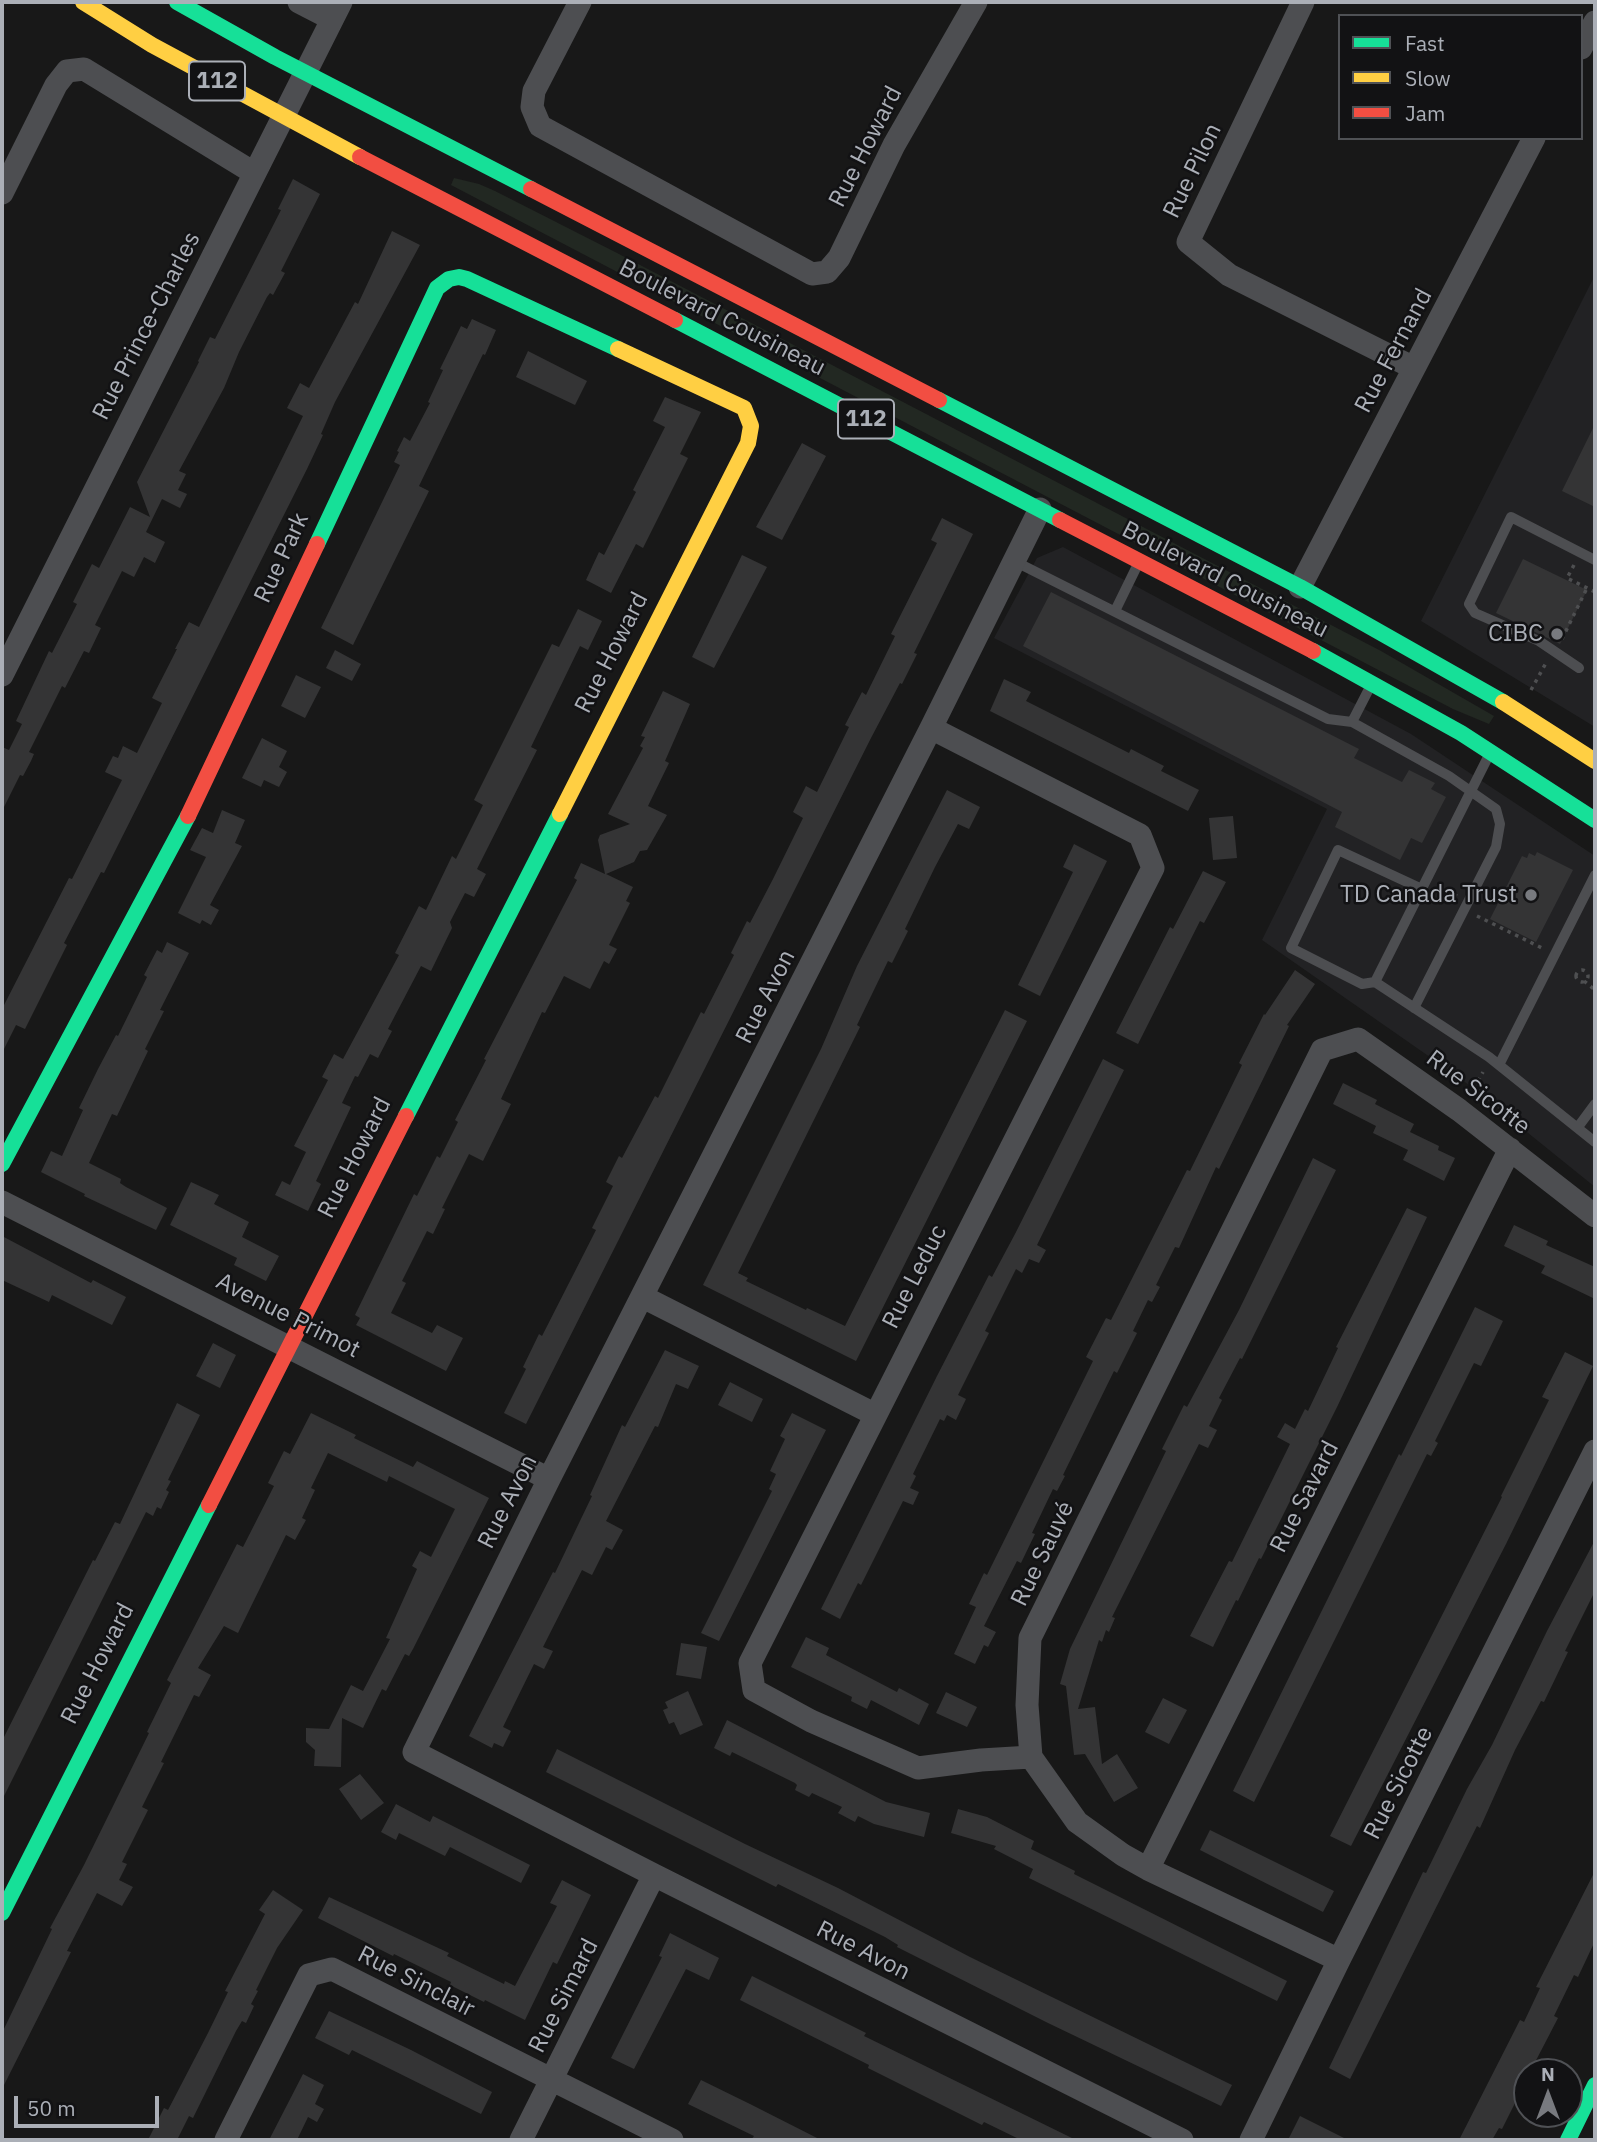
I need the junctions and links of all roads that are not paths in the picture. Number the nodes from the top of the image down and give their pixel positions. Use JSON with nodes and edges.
{"nodes":[{"id":1,"x":83,"y":2,"type":"edge"},
{"id":2,"x":177,"y":2,"type":"edge"},
{"id":3,"x":299,"y":2,"type":"edge"},
{"id":4,"x":580,"y":2,"type":"edge"},
{"id":5,"x":976,"y":2,"type":"edge"},
{"id":6,"x":1303,"y":2,"type":"edge"},
{"id":7,"x":336,"y":10,"type":"edge"},
{"id":8,"x":1595,"y":22,"type":"edge"},
{"id":9,"x":1583,"y":44,"type":"edge"},
{"id":10,"x":305,"y":72,"type":"junction"},
{"id":11,"x":283,"y":116,"type":"junction"},
{"id":12,"x":1533,"y":140,"type":"edge"},
{"id":13,"x":254,"y":173,"type":"junction"},
{"id":14,"x":2,"y":193,"type":"edge"},
{"id":15,"x":1414,"y":368,"type":"junction"},
{"id":16,"x":751,"y":426,"type":"joint"},
{"id":17,"x":1040,"y":509,"type":"junction"},
{"id":18,"x":1595,"y":560,"type":"edge"},
{"id":19,"x":1014,"y":561,"type":"junction"},
{"id":20,"x":1139,"y":561,"type":"junction"},
{"id":21,"x":1300,"y":587,"type":"junction"},
{"id":22,"x":1115,"y":611,"type":"junction"},
{"id":23,"x":1579,"y":668,"type":"dead end"},
{"id":24,"x":2,"y":675,"type":"edge"},
{"id":25,"x":1372,"y":682,"type":"junction"},
{"id":26,"x":1352,"y":722,"type":"junction"},
{"id":27,"x":931,"y":729,"type":"junction"},
{"id":28,"x":1491,"y":752,"type":"junction"},
{"id":29,"x":1595,"y":761,"type":"edge"},
{"id":30,"x":1471,"y":791,"type":"junction"},
{"id":31,"x":1595,"y":820,"type":"edge"},
{"id":32,"x":1595,"y":875,"type":"edge"},
{"id":33,"x":1422,"y":889,"type":"junction"},
{"id":34,"x":1375,"y":982,"type":"junction"},
{"id":35,"x":1414,"y":1007,"type":"junction"},
{"id":36,"x":1322,"y":1050,"type":"joint"},
{"id":37,"x":1499,"y":1065,"type":"junction"},
{"id":38,"x":1595,"y":1104,"type":"edge"},
{"id":39,"x":1578,"y":1127,"type":"junction"},
{"id":40,"x":1595,"y":1142,"type":"edge"},
{"id":41,"x":1510,"y":1149,"type":"junction"},
{"id":42,"x":2,"y":1164,"type":"edge"},
{"id":43,"x":2,"y":1202,"type":"edge"},
{"id":44,"x":1595,"y":1216,"type":"edge"},
{"id":45,"x":643,"y":1297,"type":"junction"},
{"id":46,"x":288,"y":1345,"type":"junction"},
{"id":47,"x":874,"y":1414,"type":"junction"},
{"id":48,"x":1595,"y":1451,"type":"edge"},
{"id":49,"x":549,"y":1479,"type":"junction"},
{"id":50,"x":1031,"y":1757,"type":"junction"},
{"id":51,"x":1148,"y":1869,"type":"junction"},
{"id":52,"x":653,"y":1875,"type":"junction"},
{"id":53,"x":2,"y":1913,"type":"edge"},
{"id":54,"x":1339,"y":1960,"type":"junction"},
{"id":55,"x":551,"y":2079,"type":"junction"},
{"id":56,"x":1595,"y":2085,"type":"edge"},
{"id":57,"x":226,"y":2140,"type":"edge"},
{"id":58,"x":521,"y":2140,"type":"edge"},
{"id":59,"x":672,"y":2140,"type":"edge"},
{"id":60,"x":1182,"y":2140,"type":"edge"},
{"id":61,"x":1251,"y":2140,"type":"edge"},
{"id":62,"x":1568,"y":2140,"type":"edge"}],
"edges":[{"from":1,"to":11,"type":"main road","name":"Boulevard Cousineau","number":"112"},
{"from":2,"to":10,"type":"main road","name":"Boulevard Cousineau","number":"112"},
{"from":3,"to":7,"type":"street"},
{"from":4,"to":5,"type":"street","name":"Rue Howard"},
{"from":6,"to":15,"type":"street","name":"Rue Pilon"},
{"from":7,"to":10,"type":"street","name":"Rue Prince-Charles"},
{"from":8,"to":9,"type":"street"},
{"from":10,"to":11,"type":"street","name":"Rue Prince-Charles"},
{"from":10,"to":21,"type":"main road","name":"Boulevard Cousineau","number":"112"},
{"from":11,"to":13,"type":"street","name":"Rue Prince-Charles"},
{"from":11,"to":17,"type":"main road","name":"Boulevard Cousineau","number":"112"},
{"from":12,"to":15,"type":"street","name":"Rue Fernand"},
{"from":13,"to":14,"type":"street"},
{"from":13,"to":24,"type":"street","name":"Rue Prince-Charles"},
{"from":15,"to":21,"type":"street","name":"Rue Fernand"},
{"from":16,"to":42,"type":"main road","name":"Rue Park"},
{"from":16,"to":46,"type":"main road","name":"Rue Howard"},
{"from":17,"to":19,"type":"street","name":"Rue Avon"},
{"from":17,"to":20,"type":"main road","name":"Boulevard Cousineau","number":"112"},
{"from":18,"to":23,"type":"lane"},
{"from":19,"to":22,"type":"lane"},
{"from":19,"to":27,"type":"street","name":"Rue Avon"},
{"from":20,"to":22,"type":"lane"},
{"from":20,"to":25,"type":"main road","name":"Boulevard Cousineau","number":"112"},
{"from":21,"to":29,"type":"main road","name":"Boulevard Cousineau","number":"112"},
{"from":22,"to":26,"type":"lane"},
{"from":25,"to":26,"type":"lane"},
{"from":25,"to":28,"type":"main road","name":"Boulevard Cousineau","number":"112"},
{"from":26,"to":30,"type":"lane"},
{"from":27,"to":45,"type":"street","name":"Rue Avon"},
{"from":27,"to":47,"type":"street","name":"Rue Leduc"},
{"from":28,"to":30,"type":"lane"},
{"from":28,"to":31,"type":"main road","name":"Boulevard Cousineau","number":"112"},
{"from":30,"to":33,"type":"lane"},
{"from":30,"to":35,"type":"lane"},
{"from":32,"to":37,"type":"lane"},
{"from":33,"to":34,"type":"lane"},
{"from":33,"to":34,"type":"lane"},
{"from":34,"to":35,"type":"lane"},
{"from":35,"to":37,"type":"lane"},
{"from":36,"to":41,"type":"street","name":"Rue Sicotte"},
{"from":36,"to":50,"type":"street","name":"Rue Sauvé"},
{"from":37,"to":39,"type":"lane"},
{"from":38,"to":39,"type":"lane"},
{"from":39,"to":40,"type":"lane"},
{"from":41,"to":44,"type":"street","name":"Rue Sicotte"},
{"from":41,"to":51,"type":"street","name":"Rue Savard"},
{"from":43,"to":46,"type":"street","name":"Avenue Primot"},
{"from":45,"to":47,"type":"street"},
{"from":45,"to":49,"type":"street","name":"Rue Avon"},
{"from":46,"to":49,"type":"street","name":"Avenue Primot"},
{"from":46,"to":53,"type":"main road","name":"Rue Howard"},
{"from":47,"to":50,"type":"street","name":"Rue Leduc"},
{"from":48,"to":54,"type":"street","name":"Rue Sicotte"},
{"from":49,"to":52,"type":"street","name":"Rue Avon"},
{"from":50,"to":51,"type":"street"},
{"from":51,"to":54,"type":"street"},
{"from":52,"to":55,"type":"street","name":"Rue Simard"},
{"from":52,"to":60,"type":"street","name":"Rue Avon"},
{"from":54,"to":61,"type":"street","name":"Rue Sicotte"},
{"from":55,"to":57,"type":"street","name":"Rue Sinclair"},
{"from":55,"to":58,"type":"street","name":"Rue Simard"},
{"from":55,"to":59,"type":"street","name":"Rue Sinclair"},
{"from":56,"to":62,"type":"main road"}]}
